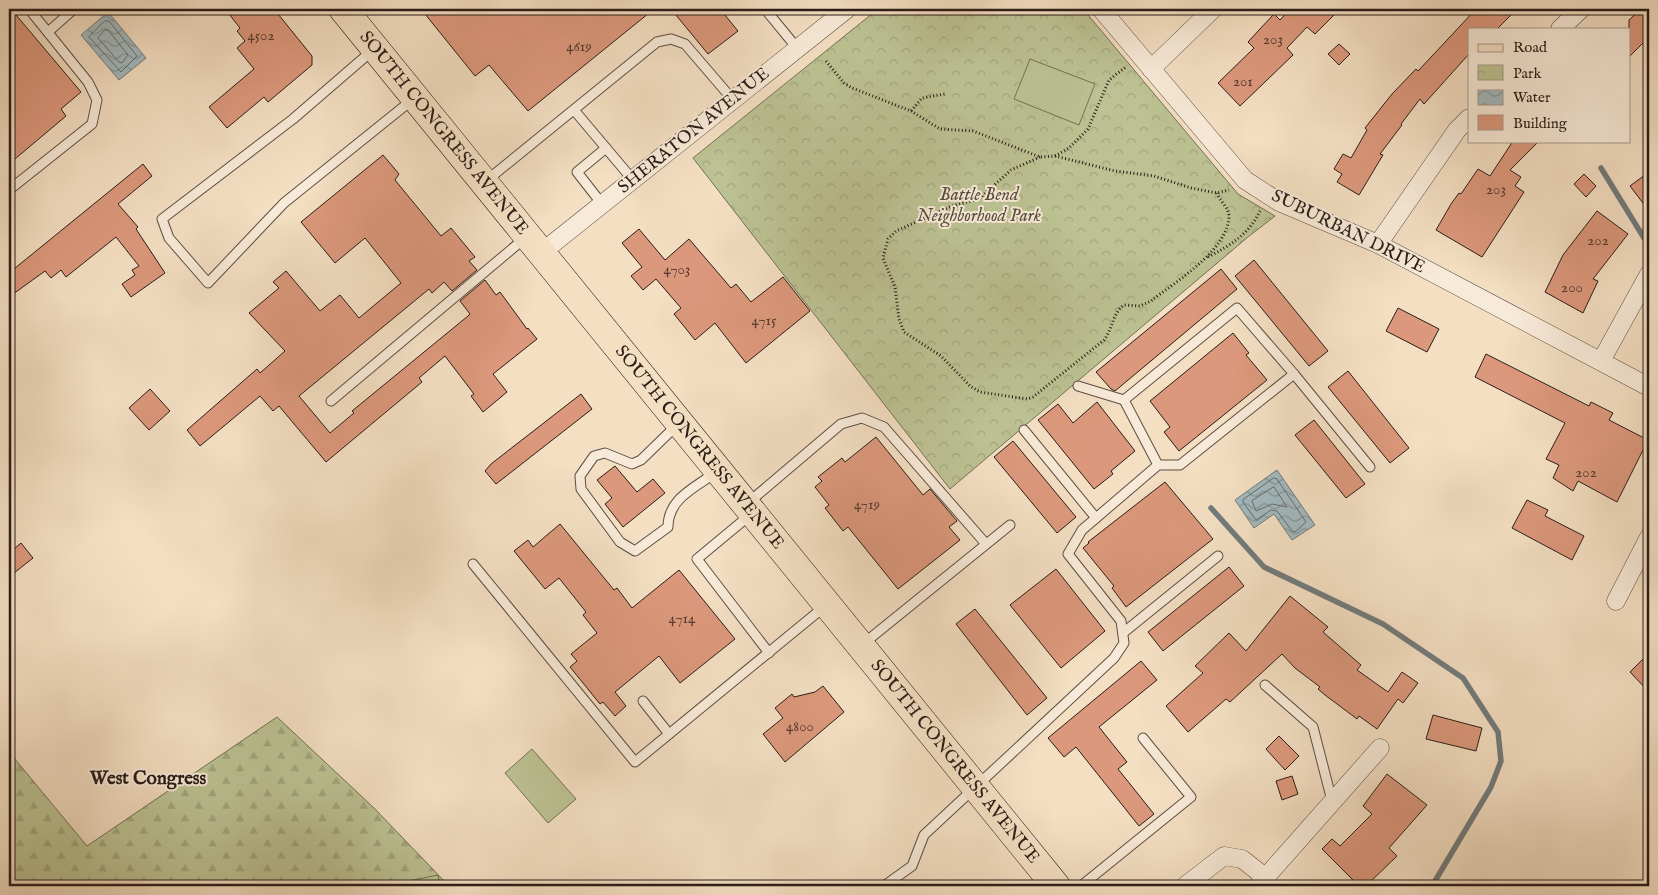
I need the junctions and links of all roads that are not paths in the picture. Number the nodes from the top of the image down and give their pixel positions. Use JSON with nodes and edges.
{"nodes":[{"id":1,"x":29,"y":9,"type":"edge"},
{"id":2,"x":74,"y":9,"type":"edge"},
{"id":3,"x":343,"y":9,"type":"edge"},
{"id":4,"x":765,"y":9,"type":"edge"},
{"id":5,"x":847,"y":9,"type":"edge"},
{"id":6,"x":1101,"y":9,"type":"edge"},
{"id":7,"x":1213,"y":9,"type":"edge"},
{"id":8,"x":1581,"y":9,"type":"edge"},
{"id":9,"x":1561,"y":28,"type":"edge"},
{"id":10,"x":48,"y":32,"type":"junction"},
{"id":11,"x":375,"y":48,"type":"junction"},
{"id":12,"x":797,"y":48,"type":"junction"},
{"id":13,"x":1151,"y":69,"type":"junction"},
{"id":14,"x":415,"y":98,"type":"junction"},
{"id":15,"x":733,"y":100,"type":"junction"},
{"id":16,"x":574,"y":110,"type":"junction"},
{"id":17,"x":1468,"y":119,"type":"edge"},
{"id":18,"x":606,"y":148,"type":"junction"},
{"id":19,"x":633,"y":180,"type":"junction"},
{"id":20,"x":484,"y":183,"type":"junction"},
{"id":21,"x":9,"y":190,"type":"edge"},
{"id":22,"x":602,"y":204,"type":"junction"},
{"id":23,"x":1378,"y":244,"type":"junction"},
{"id":24,"x":534,"y":245,"type":"junction"},
{"id":25,"x":1649,"y":274,"type":"edge"},
{"id":26,"x":1601,"y":360,"type":"junction"},
{"id":27,"x":1294,"y":374,"type":"junction"},
{"id":28,"x":1078,"y":386,"type":"dead end"},
{"id":29,"x":1649,"y":387,"type":"edge"},
{"id":30,"x":1124,"y":400,"type":"junction"},
{"id":31,"x":331,"y":401,"type":"dead end"},
{"id":32,"x":680,"y":422,"type":"junction"},
{"id":33,"x":1024,"y":430,"type":"dead end"},
{"id":34,"x":1158,"y":465,"type":"junction"},
{"id":35,"x":1370,"y":467,"type":"dead end"},
{"id":36,"x":719,"y":470,"type":"junction"},
{"id":37,"x":750,"y":508,"type":"junction"},
{"id":38,"x":1096,"y":518,"type":"junction"},
{"id":39,"x":1010,"y":525,"type":"dead end"},
{"id":40,"x":1649,"y":537,"type":"edge"},
{"id":41,"x":986,"y":544,"type":"junction"},
{"id":42,"x":1218,"y":556,"type":"dead end"},
{"id":43,"x":473,"y":564,"type":"dead end"},
{"id":44,"x":1616,"y":601,"type":"dead end"},
{"id":45,"x":827,"y":604,"type":"junction"},
{"id":46,"x":1123,"y":633,"type":"junction"},
{"id":47,"x":861,"y":645,"type":"junction"},
{"id":48,"x":769,"y":653,"type":"junction"},
{"id":49,"x":1265,"y":685,"type":"dead end"},
{"id":50,"x":643,"y":701,"type":"dead end"},
{"id":51,"x":668,"y":734,"type":"junction"},
{"id":52,"x":1143,"y":738,"type":"dead end"},
{"id":53,"x":1380,"y":748,"type":"dead end"},
{"id":54,"x":976,"y":787,"type":"junction"},
{"id":55,"x":1332,"y":802,"type":"junction"},
{"id":56,"x":1262,"y":882,"type":"edge"},
{"id":57,"x":884,"y":886,"type":"edge"},
{"id":58,"x":1056,"y":886,"type":"edge"},
{"id":59,"x":1081,"y":886,"type":"edge"},
{"id":60,"x":1185,"y":886,"type":"edge"}],
"edges":[{"from":1,"to":10,"type":"lane"},
{"from":2,"to":10,"type":"lane"},
{"from":3,"to":11,"type":"main road","name":"SOUTH CONGRESS AVENUE"},
{"from":4,"to":12,"type":"lane"},
{"from":5,"to":12,"type":"street","name":"SHERATON AVENUE"},
{"from":6,"to":13,"type":"street","name":"SUBURBAN DRIVE"},
{"from":7,"to":13,"type":"street"},
{"from":8,"to":9,"type":"street"},
{"from":10,"to":21,"type":"lane"},
{"from":11,"to":14,"type":"main road","name":"SOUTH CONGRESS AVENUE"},
{"from":11,"to":14,"type":"lane"},
{"from":12,"to":15,"type":"street","name":"SHERATON AVENUE"},
{"from":13,"to":23,"type":"street","name":"SUBURBAN DRIVE"},
{"from":14,"to":20,"type":"main road","name":"SOUTH CONGRESS AVENUE"},
{"from":15,"to":16,"type":"lane"},
{"from":15,"to":19,"type":"street","name":"SHERATON AVENUE"},
{"from":16,"to":18,"type":"lane"},
{"from":16,"to":20,"type":"lane"},
{"from":17,"to":23,"type":"street"},
{"from":18,"to":19,"type":"lane"},
{"from":18,"to":22,"type":"lane"},
{"from":19,"to":22,"type":"street","name":"SHERATON AVENUE"},
{"from":20,"to":24,"type":"main road","name":"SOUTH CONGRESS AVENUE"},
{"from":22,"to":24,"type":"street","name":"SHERATON AVENUE"},
{"from":23,"to":26,"type":"street","name":"SUBURBAN DRIVE"},
{"from":24,"to":31,"type":"lane"},
{"from":24,"to":32,"type":"main road","name":"SOUTH CONGRESS AVENUE"},
{"from":25,"to":26,"type":"street"},
{"from":26,"to":29,"type":"street","name":"SUBURBAN DRIVE"},
{"from":27,"to":30,"type":"lane"},
{"from":27,"to":34,"type":"lane"},
{"from":27,"to":35,"type":"lane"},
{"from":28,"to":30,"type":"lane"},
{"from":30,"to":34,"type":"lane"},
{"from":32,"to":36,"type":"main road","name":"SOUTH CONGRESS AVENUE"},
{"from":32,"to":36,"type":"lane"},
{"from":33,"to":38,"type":"lane"},
{"from":34,"to":38,"type":"lane"},
{"from":36,"to":37,"type":"main road","name":"SOUTH CONGRESS AVENUE"},
{"from":37,"to":41,"type":"lane"},
{"from":37,"to":45,"type":"main road","name":"SOUTH CONGRESS AVENUE"},
{"from":37,"to":48,"type":"lane"},
{"from":38,"to":46,"type":"lane"},
{"from":39,"to":41,"type":"lane"},
{"from":40,"to":44,"type":"street"},
{"from":41,"to":47,"type":"lane"},
{"from":42,"to":46,"type":"lane"},
{"from":43,"to":51,"type":"lane"},
{"from":45,"to":47,"type":"main road","name":"SOUTH CONGRESS AVENUE"},
{"from":45,"to":48,"type":"lane"},
{"from":46,"to":54,"type":"lane"},
{"from":47,"to":54,"type":"main road","name":"SOUTH CONGRESS AVENUE"},
{"from":48,"to":51,"type":"lane"},
{"from":49,"to":55,"type":"lane"},
{"from":50,"to":51,"type":"lane"},
{"from":52,"to":59,"type":"lane"},
{"from":53,"to":55,"type":"street"},
{"from":54,"to":57,"type":"lane"},
{"from":54,"to":58,"type":"main road","name":"SOUTH CONGRESS AVENUE"},
{"from":55,"to":56,"type":"street"},
{"from":56,"to":60,"type":"street"}]}
